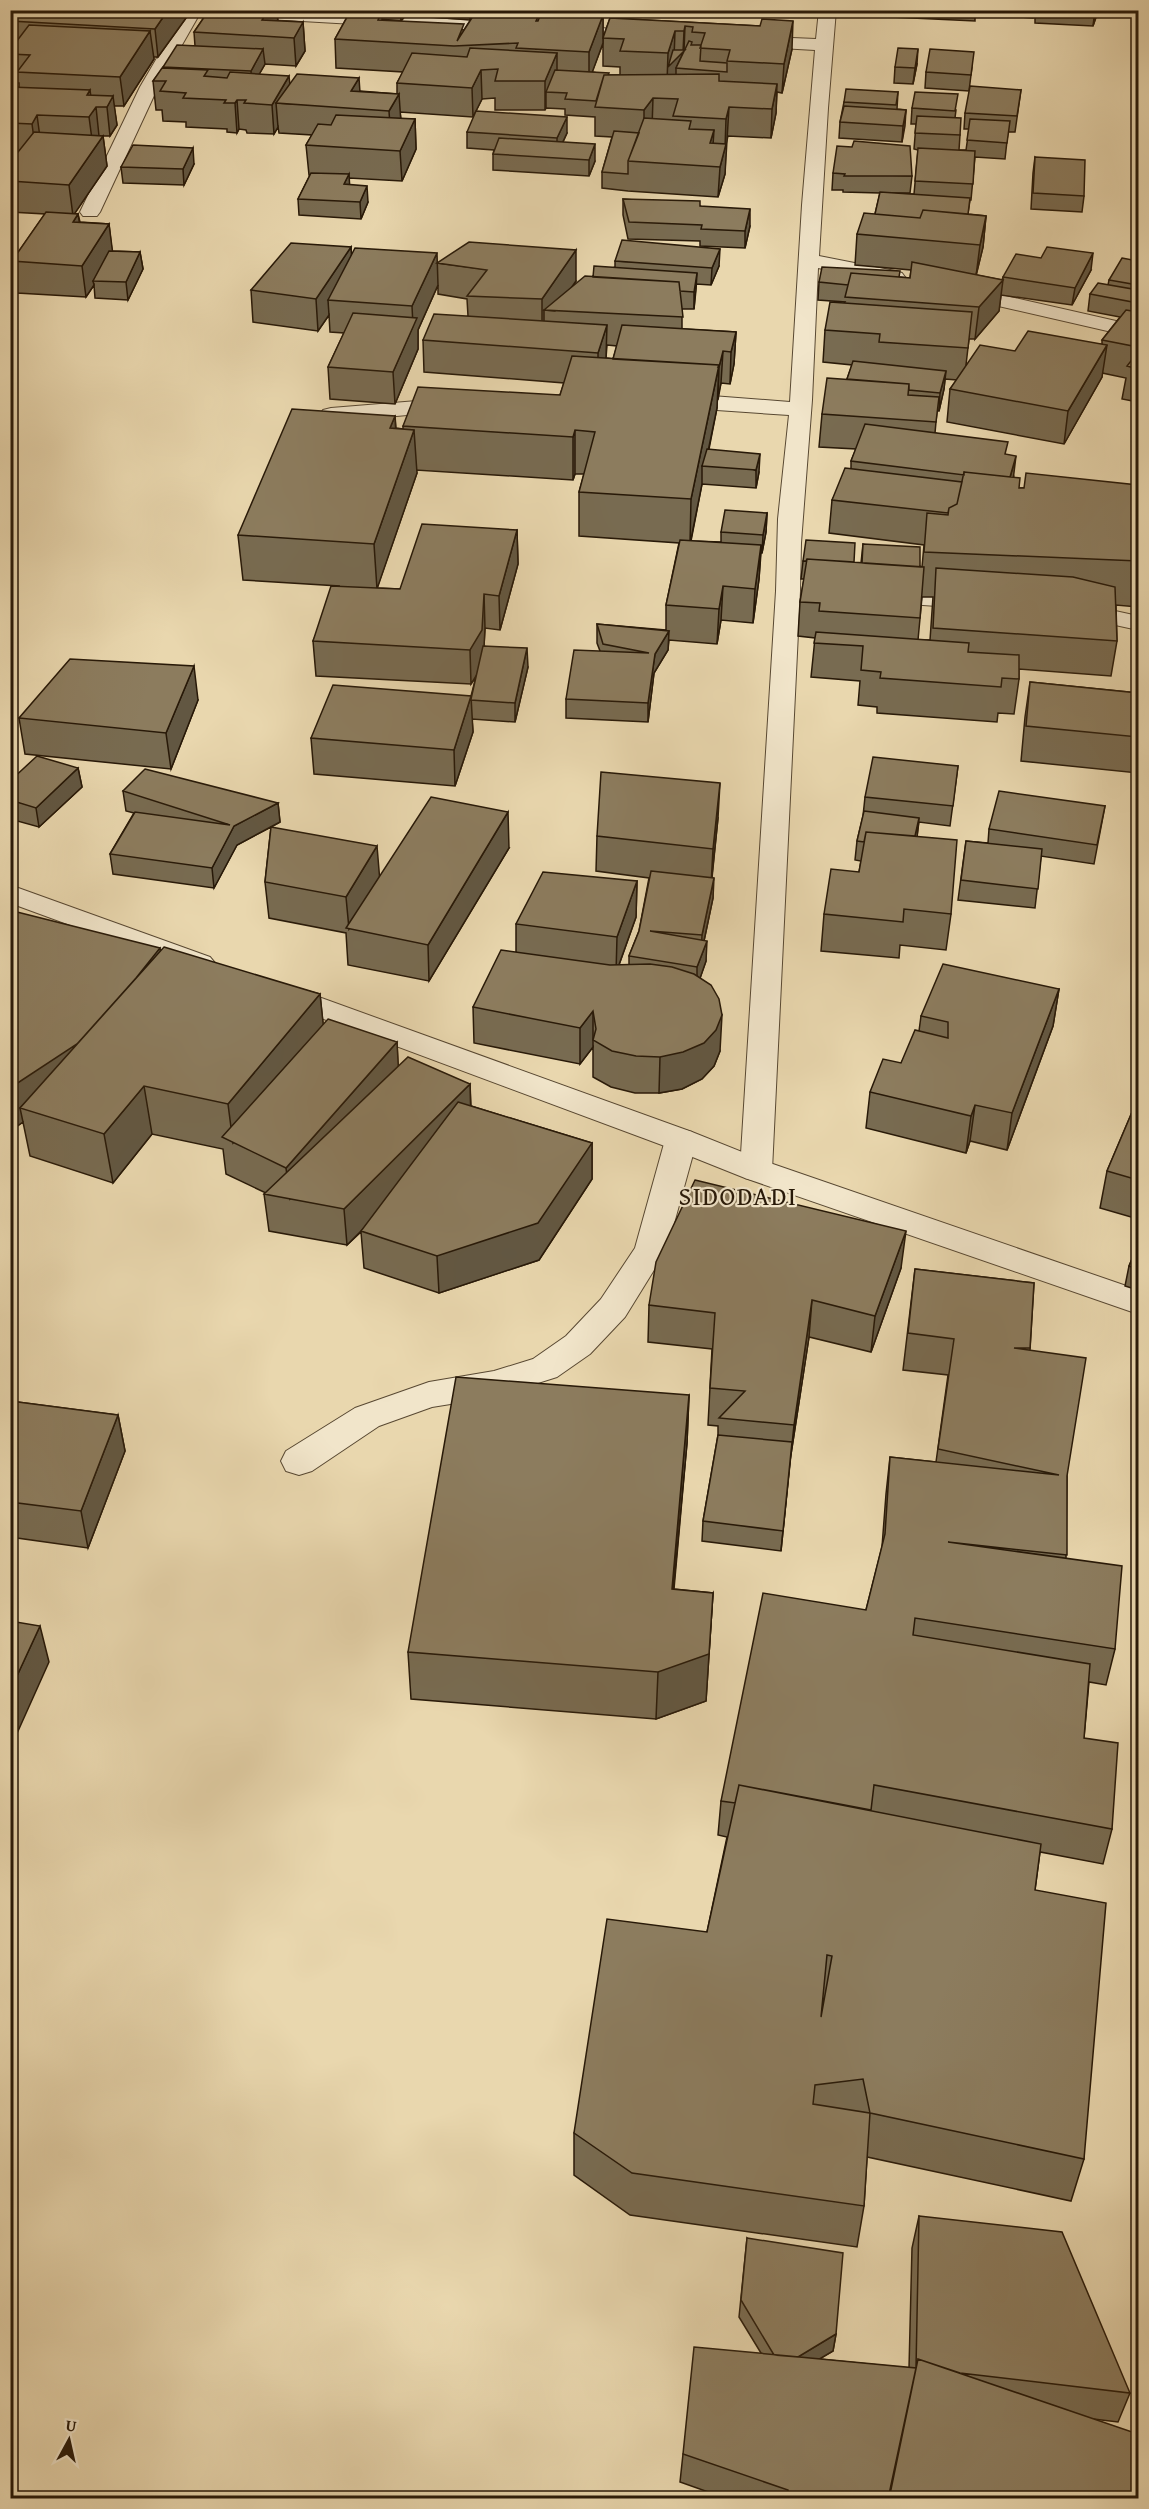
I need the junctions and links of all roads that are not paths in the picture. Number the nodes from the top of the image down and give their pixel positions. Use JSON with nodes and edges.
{"nodes":[{"id":1,"x":195,"y":10,"type":"edge"},
{"id":2,"x":828,"y":10,"type":"edge"},
{"id":3,"x":662,"y":36,"type":"edge"},
{"id":4,"x":731,"y":40,"type":"edge"},
{"id":5,"x":824,"y":45,"type":"junction"},
{"id":6,"x":90,"y":212,"type":"dead end"},
{"id":7,"x":809,"y":260,"type":"junction"},
{"id":8,"x":910,"y":280,"type":"edge"},
{"id":9,"x":933,"y":285,"type":"edge"},
{"id":10,"x":1138,"y":332,"type":"edge"},
{"id":11,"x":651,"y":399,"type":"edge"},
{"id":12,"x":477,"y":403,"type":"edge"},
{"id":13,"x":800,"y":409,"type":"junction"},
{"id":14,"x":331,"y":415,"type":"edge"},
{"id":15,"x":859,"y":595,"type":"edge"},
{"id":16,"x":1002,"y":603,"type":"edge"},
{"id":17,"x":1050,"y":606,"type":"edge"},
{"id":18,"x":1138,"y":623,"type":"edge"},
{"id":19,"x":10,"y":893,"type":"edge"},
{"id":20,"x":223,"y":971,"type":"edge"},
{"id":21,"x":256,"y":984,"type":"edge"},
{"id":22,"x":681,"y":1140,"type":"junction"},
{"id":23,"x":756,"y":1170,"type":"junction"},
{"id":24,"x":1138,"y":1302,"type":"edge"},
{"id":25,"x":299,"y":1461,"type":"dead end"}],
"edges":[{"from":1,"to":3,"type":"street"},
{"from":1,"to":6,"type":"street"},
{"from":2,"to":5,"type":"street"},
{"from":4,"to":5,"type":"street"},
{"from":5,"to":7,"type":"street"},
{"from":7,"to":8,"type":"street"},
{"from":7,"to":13,"type":"street"},
{"from":9,"to":10,"type":"street"},
{"from":11,"to":13,"type":"street"},
{"from":12,"to":14,"type":"street"},
{"from":13,"to":23,"type":"street"},
{"from":15,"to":16,"type":"street"},
{"from":17,"to":18,"type":"street"},
{"from":19,"to":20,"type":"street"},
{"from":21,"to":22,"type":"street"},
{"from":22,"to":23,"type":"street"},
{"from":22,"to":25,"type":"street"},
{"from":23,"to":24,"type":"street"}]}
